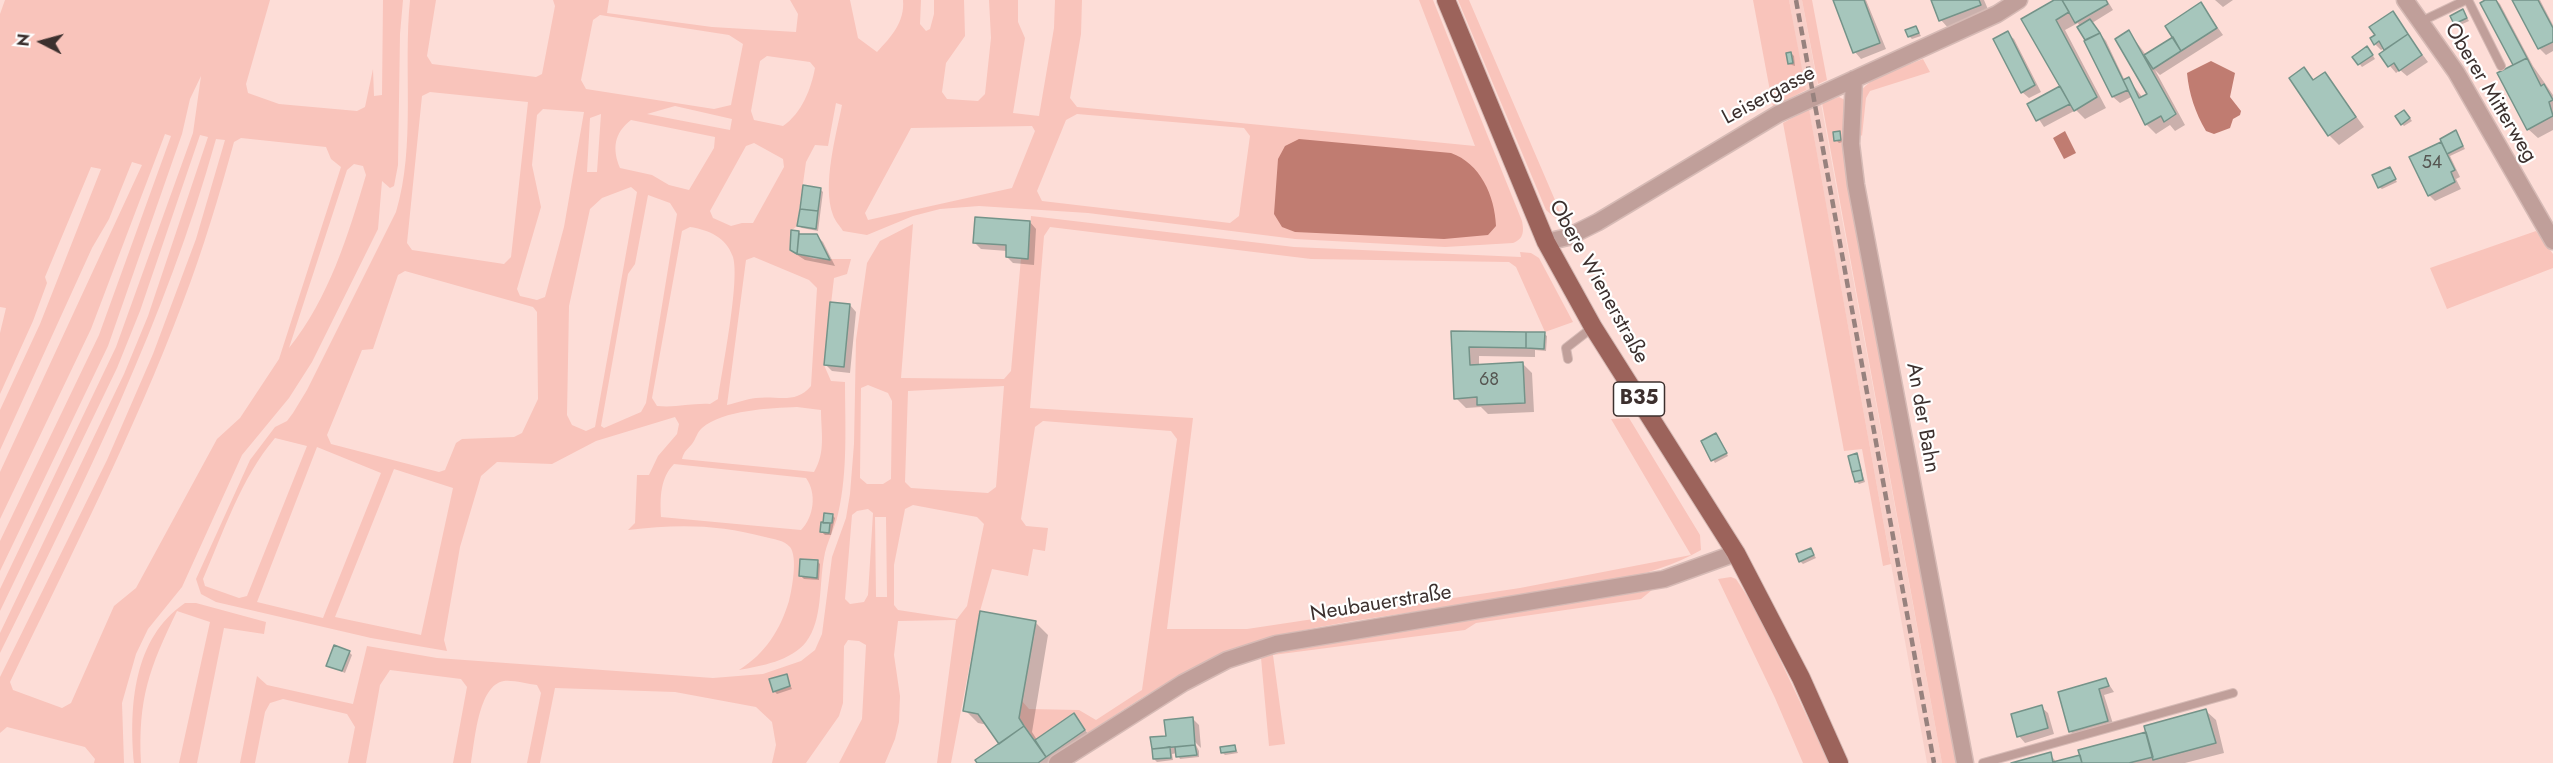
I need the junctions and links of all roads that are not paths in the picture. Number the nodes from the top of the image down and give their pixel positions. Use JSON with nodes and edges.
{"nodes":[{"id":1,"x":1446,"y":0,"type":"edge"},
{"id":2,"x":2019,"y":0,"type":"edge"},
{"id":3,"x":2405,"y":0,"type":"edge"},
{"id":4,"x":2467,"y":0,"type":"edge"},
{"id":5,"x":1994,"y":7,"type":"edge"},
{"id":6,"x":2420,"y":22,"type":"junction"},
{"id":7,"x":2501,"y":66,"type":"dead end"},
{"id":8,"x":1854,"y":79,"type":"junction"},
{"id":9,"x":2553,"y":241,"type":"edge"},
{"id":10,"x":1546,"y":242,"type":"junction"},
{"id":11,"x":1593,"y":327,"type":"junction"},
{"id":12,"x":1568,"y":359,"type":"dead end"},
{"id":13,"x":1736,"y":553,"type":"junction"},
{"id":14,"x":2233,"y":693,"type":"dead end"},
{"id":15,"x":1057,"y":763,"type":"edge"},
{"id":16,"x":1839,"y":763,"type":"edge"},
{"id":17,"x":1965,"y":763,"type":"edge"},
{"id":18,"x":1983,"y":763,"type":"edge"}],
"edges":[{"from":1,"to":10,"type":"main road","name":"Obere Wienerstraße","number":"B35"},
{"from":2,"to":5,"type":"street","name":"Leisergasse"},
{"from":3,"to":6,"type":"street","name":"Oberer Mitterweg"},
{"from":4,"to":6,"type":"lane"},
{"from":4,"to":7,"type":"lane"},
{"from":5,"to":8,"type":"street","name":"Leisergasse"},
{"from":6,"to":9,"type":"street","name":"Oberer Mitterweg"},
{"from":8,"to":10,"type":"street","name":"Leisergasse"},
{"from":8,"to":17,"type":"street","name":"An der Bahn"},
{"from":10,"to":11,"type":"main road","name":"Obere Wienerstraße","number":"B35"},
{"from":11,"to":12,"type":"lane"},
{"from":11,"to":13,"type":"main road","name":"Obere Wienerstraße","number":"B35"},
{"from":13,"to":15,"type":"street","name":"Neubauerstraße"},
{"from":13,"to":16,"type":"main road","name":"Obere Wienerstraße","number":"B35"},
{"from":14,"to":18,"type":"lane"}]}
